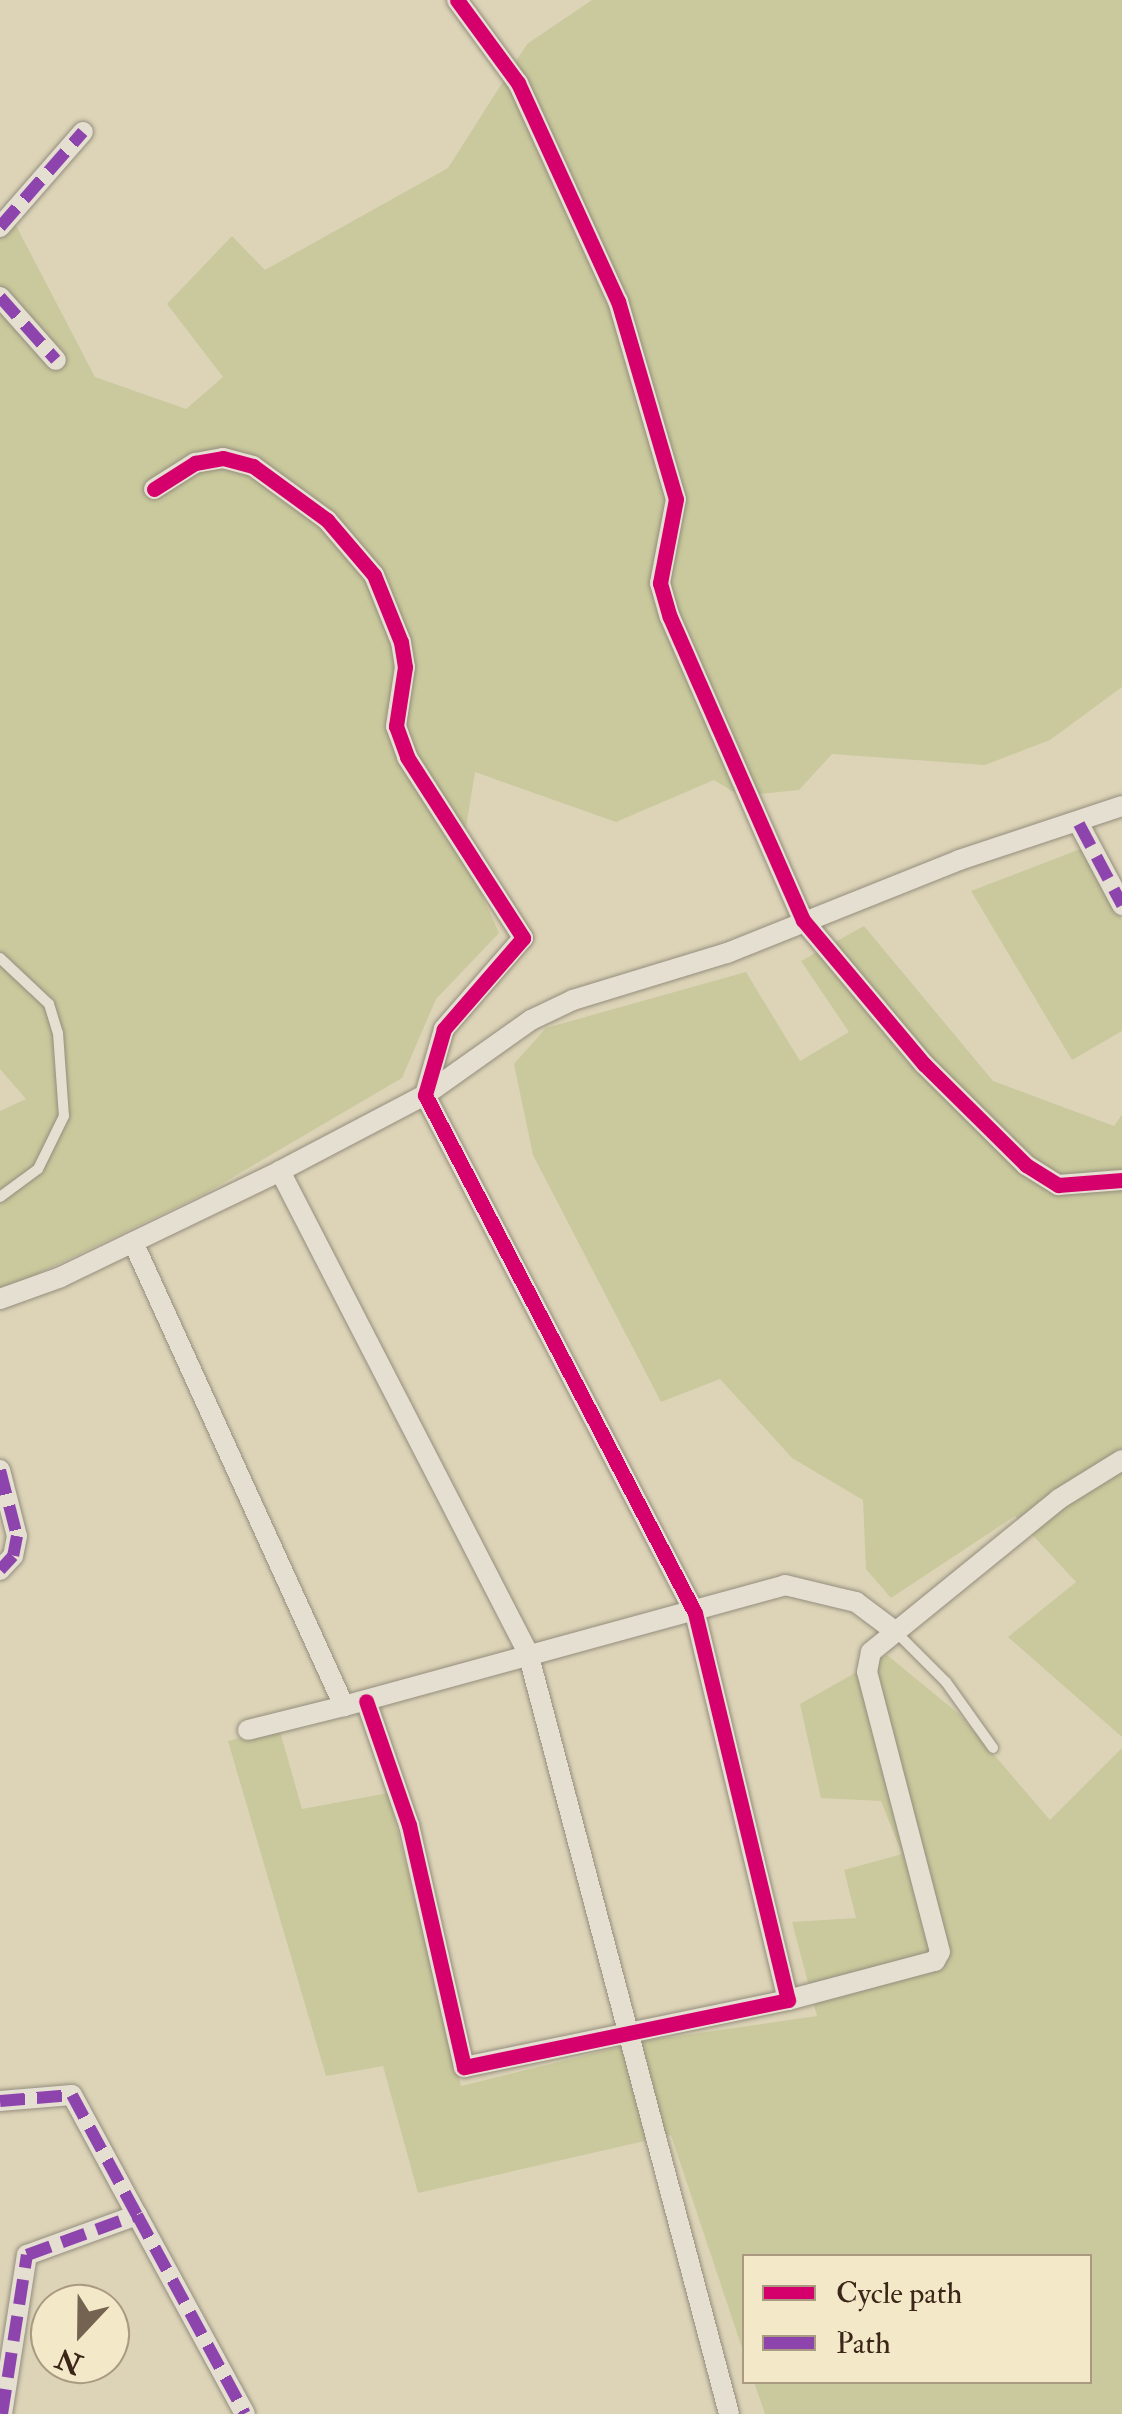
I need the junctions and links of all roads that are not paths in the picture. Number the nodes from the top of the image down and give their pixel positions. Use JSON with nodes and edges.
{"nodes":[{"id":1,"x":458,"y":0,"type":"edge"},
{"id":2,"x":83,"y":132,"type":"dead end"},
{"id":3,"x":0,"y":227,"type":"edge"},
{"id":4,"x":0,"y":297,"type":"edge"},
{"id":5,"x":56,"y":360,"type":"dead end"},
{"id":6,"x":154,"y":489,"type":"dead end"},
{"id":7,"x":1122,"y":806,"type":"edge"},
{"id":8,"x":1079,"y":824,"type":"junction"},
{"id":9,"x":1122,"y":905,"type":"edge"},
{"id":10,"x":803,"y":920,"type":"junction"},
{"id":11,"x":0,"y":958,"type":"edge"},
{"id":12,"x":425,"y":1094,"type":"junction"},
{"id":13,"x":280,"y":1171,"type":"junction"},
{"id":14,"x":1122,"y":1180,"type":"edge"},
{"id":15,"x":0,"y":1197,"type":"edge"},
{"id":16,"x":132,"y":1242,"type":"junction"},
{"id":17,"x":0,"y":1298,"type":"edge"},
{"id":18,"x":1122,"y":1460,"type":"edge"},
{"id":19,"x":0,"y":1470,"type":"edge"},
{"id":20,"x":0,"y":1570,"type":"edge"},
{"id":21,"x":695,"y":1613,"type":"junction"},
{"id":22,"x":896,"y":1632,"type":"junction"},
{"id":23,"x":528,"y":1653,"type":"junction"},
{"id":24,"x":366,"y":1701,"type":"junction"},
{"id":25,"x":344,"y":1706,"type":"junction"},
{"id":26,"x":248,"y":1730,"type":"dead end"},
{"id":27,"x":994,"y":1748,"type":"dead end"},
{"id":28,"x":788,"y":2000,"type":"junction"},
{"id":29,"x":632,"y":2034,"type":"junction"},
{"id":30,"x":0,"y":2101,"type":"edge"},
{"id":31,"x":137,"y":2215,"type":"junction"},
{"id":32,"x":2,"y":2414,"type":"edge"},
{"id":33,"x":245,"y":2414,"type":"edge"},
{"id":34,"x":729,"y":2414,"type":"edge"}],
"edges":[{"from":1,"to":10,"type":"street"},
{"from":2,"to":3,"type":"street"},
{"from":4,"to":5,"type":"street"},
{"from":6,"to":12,"type":"street"},
{"from":7,"to":8,"type":"street"},
{"from":8,"to":9,"type":"street"},
{"from":8,"to":10,"type":"street"},
{"from":10,"to":12,"type":"street"},
{"from":10,"to":14,"type":"street"},
{"from":11,"to":15,"type":"lane"},
{"from":12,"to":13,"type":"street"},
{"from":12,"to":21,"type":"street"},
{"from":13,"to":16,"type":"street"},
{"from":13,"to":23,"type":"street"},
{"from":16,"to":17,"type":"street"},
{"from":16,"to":25,"type":"street"},
{"from":18,"to":22,"type":"street"},
{"from":19,"to":20,"type":"street"},
{"from":21,"to":22,"type":"street"},
{"from":21,"to":23,"type":"street"},
{"from":21,"to":28,"type":"street"},
{"from":22,"to":27,"type":"lane"},
{"from":22,"to":28,"type":"street"},
{"from":23,"to":24,"type":"street"},
{"from":23,"to":29,"type":"street"},
{"from":24,"to":25,"type":"street"},
{"from":24,"to":29,"type":"street"},
{"from":25,"to":26,"type":"street"},
{"from":28,"to":29,"type":"street"},
{"from":29,"to":34,"type":"street"},
{"from":30,"to":31,"type":"street"},
{"from":31,"to":32,"type":"street"},
{"from":31,"to":33,"type":"street"}]}
